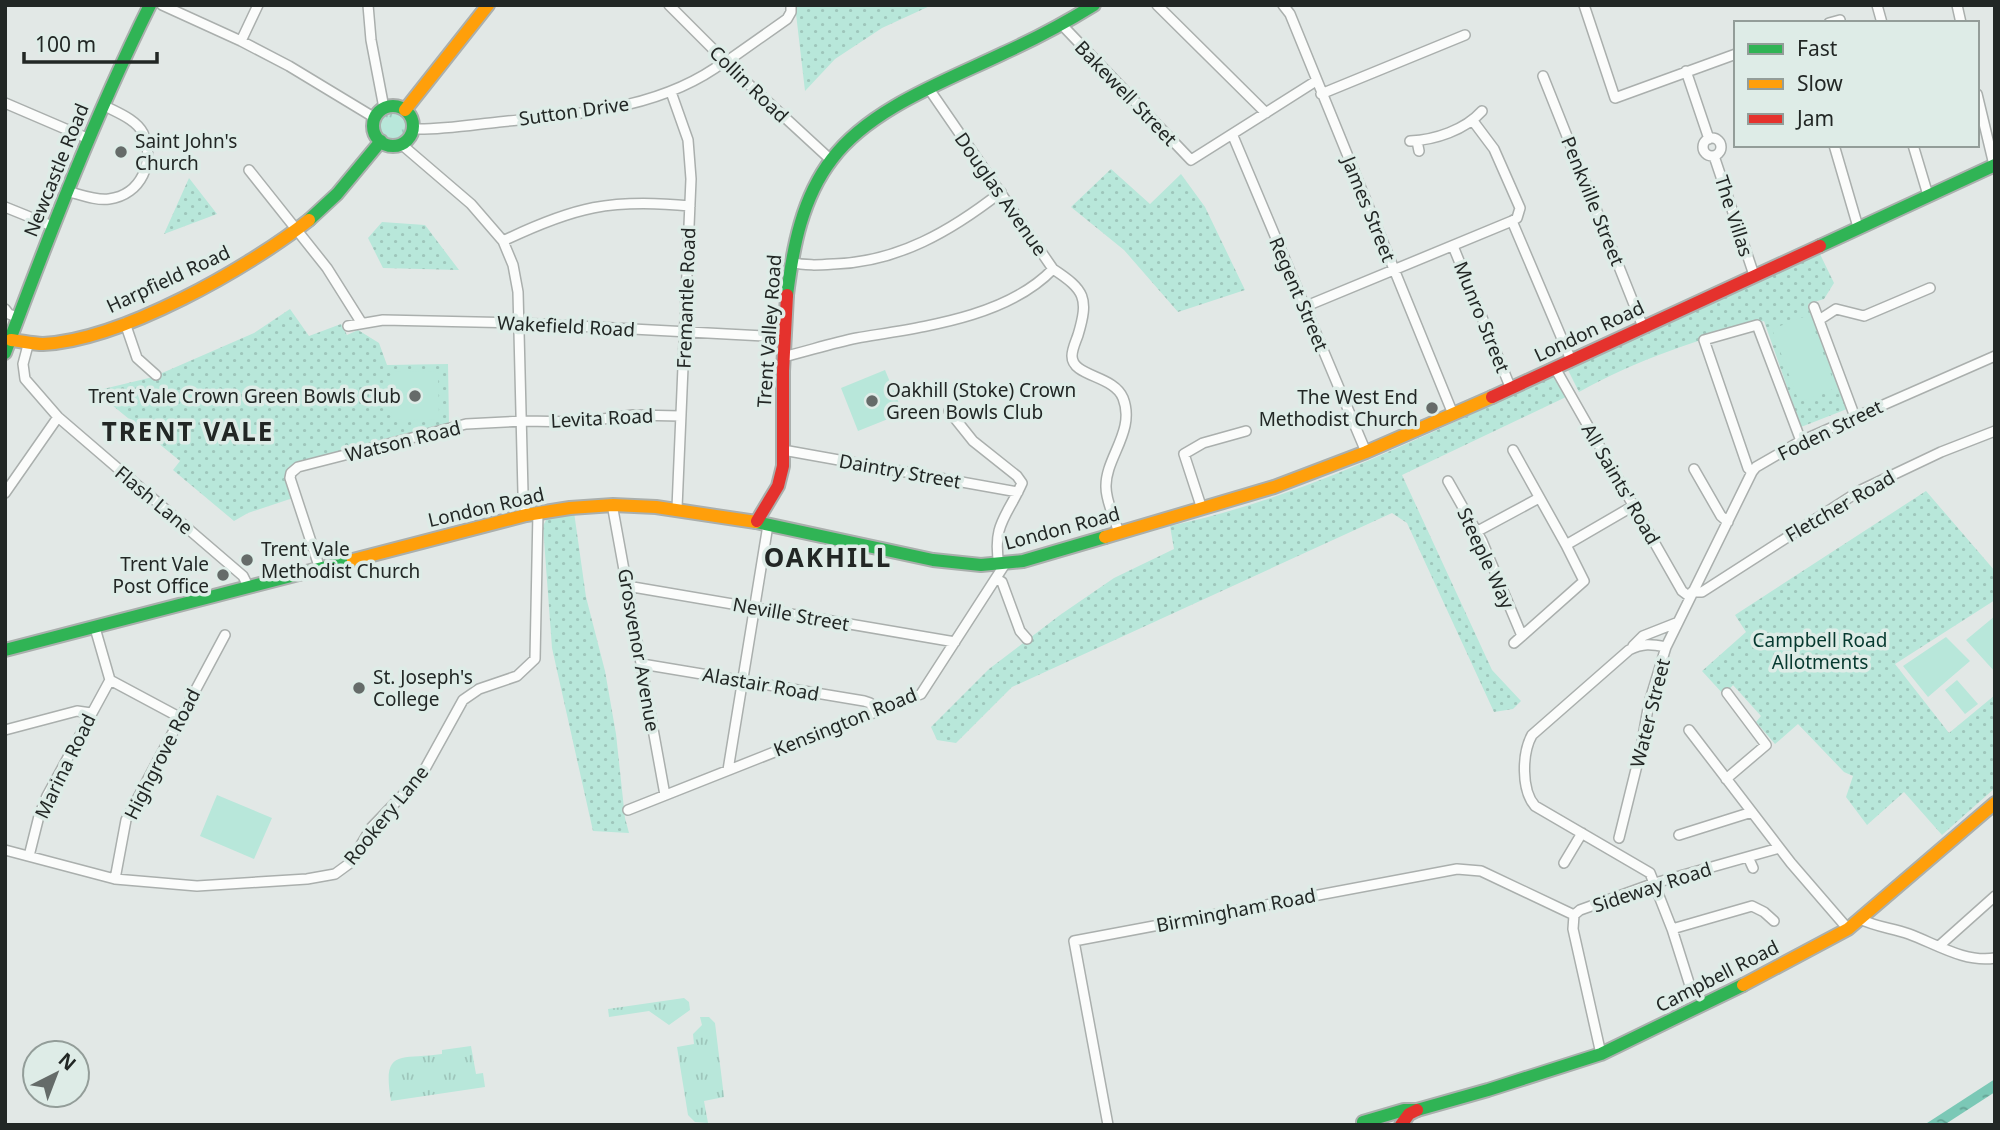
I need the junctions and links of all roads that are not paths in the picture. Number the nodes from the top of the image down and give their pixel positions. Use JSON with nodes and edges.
{"nodes":[{"id":1,"x":150,"y":5,"type":"edge"},
{"id":2,"x":162,"y":5,"type":"edge"},
{"id":3,"x":258,"y":5,"type":"edge"},
{"id":4,"x":368,"y":5,"type":"edge"},
{"id":5,"x":488,"y":5,"type":"edge"},
{"id":6,"x":670,"y":5,"type":"edge"},
{"id":7,"x":791,"y":5,"type":"edge"},
{"id":8,"x":1157,"y":5,"type":"edge"},
{"id":9,"x":1283,"y":5,"type":"edge"},
{"id":10,"x":1584,"y":5,"type":"edge"},
{"id":11,"x":1088,"y":7,"type":"edge"},
{"id":12,"x":1840,"y":20,"type":"dead end"},
{"id":13,"x":1836,"y":21,"type":"edge"},
{"id":14,"x":1062,"y":25,"type":"junction"},
{"id":15,"x":1465,"y":35,"type":"dead end"},
{"id":16,"x":241,"y":41,"type":"junction"},
{"id":17,"x":1734,"y":55,"type":"edge"},
{"id":18,"x":725,"y":61,"type":"junction"},
{"id":19,"x":1686,"y":71,"type":"junction"},
{"id":20,"x":1543,"y":76,"type":"dead end"},
{"id":21,"x":1316,"y":82,"type":"junction"},
{"id":22,"x":929,"y":89,"type":"junction"},
{"id":23,"x":671,"y":92,"type":"junction"},
{"id":24,"x":1321,"y":94,"type":"junction"},
{"id":25,"x":1979,"y":102,"type":"edge"},
{"id":26,"x":5,"y":103,"type":"edge"},
{"id":27,"x":103,"y":105,"type":"junction"},
{"id":28,"x":405,"y":110,"type":"junction"},
{"id":29,"x":1482,"y":111,"type":"dead end"},
{"id":30,"x":379,"y":113,"type":"junction"},
{"id":31,"x":1266,"y":113,"type":"junction"},
{"id":32,"x":1473,"y":121,"type":"junction"},
{"id":33,"x":413,"y":129,"type":"junction"},
{"id":34,"x":1233,"y":135,"type":"junction"},
{"id":35,"x":89,"y":139,"type":"junction"},
{"id":36,"x":381,"y":141,"type":"junction"},
{"id":37,"x":401,"y":144,"type":"junction"},
{"id":38,"x":1835,"y":147,"type":"edge"},
{"id":39,"x":1914,"y":147,"type":"edge"},
{"id":40,"x":1419,"y":151,"type":"dead end"},
{"id":41,"x":831,"y":160,"type":"junction"},
{"id":42,"x":1994,"y":165,"type":"edge"},
{"id":43,"x":249,"y":170,"type":"dead end"},
{"id":44,"x":66,"y":191,"type":"junction"},
{"id":45,"x":1001,"y":192,"type":"junction"},
{"id":46,"x":1928,"y":195,"type":"junction"},
{"id":47,"x":690,"y":206,"type":"junction"},
{"id":48,"x":5,"y":207,"type":"edge"},
{"id":49,"x":1512,"y":221,"type":"junction"},
{"id":50,"x":52,"y":226,"type":"junction"},
{"id":51,"x":1858,"y":228,"type":"junction"},
{"id":52,"x":296,"y":229,"type":"junction"},
{"id":53,"x":503,"y":241,"type":"junction"},
{"id":54,"x":1453,"y":246,"type":"junction"},
{"id":55,"x":791,"y":262,"type":"junction"},
{"id":56,"x":1053,"y":269,"type":"junction"},
{"id":57,"x":1394,"y":270,"type":"junction"},
{"id":58,"x":1754,"y":275,"type":"junction"},
{"id":59,"x":1930,"y":288,"type":"dead end"},
{"id":60,"x":1304,"y":307,"type":"junction"},
{"id":61,"x":1814,"y":307,"type":"dead end"},
{"id":62,"x":5,"y":309,"type":"edge"},
{"id":63,"x":19,"y":318,"type":"junction"},
{"id":64,"x":1819,"y":320,"type":"junction"},
{"id":65,"x":361,"y":322,"type":"junction"},
{"id":66,"x":125,"y":323,"type":"junction"},
{"id":67,"x":520,"y":323,"type":"junction"},
{"id":68,"x":348,"y":326,"type":"dead end"},
{"id":69,"x":1643,"y":327,"type":"junction"},
{"id":70,"x":685,"y":333,"type":"junction"},
{"id":71,"x":785,"y":337,"type":"junction"},
{"id":72,"x":10,"y":340,"type":"junction"},
{"id":73,"x":28,"y":345,"type":"junction"},
{"id":74,"x":5,"y":353,"type":"edge"},
{"id":75,"x":1995,"y":356,"type":"edge"},
{"id":76,"x":783,"y":357,"type":"junction"},
{"id":77,"x":1571,"y":360,"type":"junction"},
{"id":78,"x":1555,"y":368,"type":"junction"},
{"id":79,"x":156,"y":374,"type":"dead end"},
{"id":80,"x":1511,"y":389,"type":"junction"},
{"id":81,"x":948,"y":411,"type":"dead end"},
{"id":82,"x":1453,"y":414,"type":"junction"},
{"id":83,"x":681,"y":416,"type":"junction"},
{"id":84,"x":58,"y":417,"type":"junction"},
{"id":85,"x":1855,"y":417,"type":"junction"},
{"id":86,"x":523,"y":421,"type":"junction"},
{"id":87,"x":1246,"y":431,"type":"dead end"},
{"id":88,"x":1995,"y":431,"type":"edge"},
{"id":89,"x":1801,"y":440,"type":"junction"},
{"id":90,"x":783,"y":450,"type":"junction"},
{"id":91,"x":1513,"y":450,"type":"dead end"},
{"id":92,"x":1366,"y":452,"type":"junction"},
{"id":93,"x":1694,"y":469,"type":"dead end"},
{"id":94,"x":1752,"y":472,"type":"junction"},
{"id":95,"x":1448,"y":481,"type":"dead end"},
{"id":96,"x":1018,"y":492,"type":"junction"},
{"id":97,"x":5,"y":493,"type":"edge"},
{"id":98,"x":1539,"y":498,"type":"junction"},
{"id":99,"x":612,"y":504,"type":"junction"},
{"id":100,"x":1633,"y":506,"type":"junction"},
{"id":101,"x":677,"y":508,"type":"junction"},
{"id":102,"x":1202,"y":509,"type":"junction"},
{"id":103,"x":532,"y":513,"type":"junction"},
{"id":104,"x":1728,"y":522,"type":"junction"},
{"id":105,"x":763,"y":523,"type":"junction"},
{"id":106,"x":1476,"y":532,"type":"junction"},
{"id":107,"x":1119,"y":533,"type":"junction"},
{"id":108,"x":1566,"y":545,"type":"junction"},
{"id":109,"x":1002,"y":565,"type":"junction"},
{"id":110,"x":320,"y":569,"type":"junction"},
{"id":111,"x":997,"y":579,"type":"junction"},
{"id":112,"x":248,"y":586,"type":"junction"},
{"id":113,"x":627,"y":586,"type":"junction"},
{"id":114,"x":1691,"y":594,"type":"junction"},
{"id":115,"x":755,"y":607,"type":"junction"},
{"id":116,"x":1675,"y":623,"type":"junction"},
{"id":117,"x":95,"y":628,"type":"junction"},
{"id":118,"x":225,"y":635,"type":"dead end"},
{"id":119,"x":1522,"y":636,"type":"junction"},
{"id":120,"x":1027,"y":639,"type":"dead end"},
{"id":121,"x":955,"y":642,"type":"junction"},
{"id":122,"x":1514,"y":643,"type":"dead end"},
{"id":123,"x":1666,"y":646,"type":"junction"},
{"id":124,"x":5,"y":650,"type":"edge"},
{"id":125,"x":1629,"y":650,"type":"junction"},
{"id":126,"x":642,"y":664,"type":"junction"},
{"id":127,"x":110,"y":680,"type":"junction"},
{"id":128,"x":742,"y":681,"type":"junction"},
{"id":129,"x":1727,"y":693,"type":"dead end"},
{"id":130,"x":875,"y":711,"type":"junction"},
{"id":131,"x":91,"y":713,"type":"junction"},
{"id":132,"x":181,"y":718,"type":"junction"},
{"id":133,"x":5,"y":730,"type":"edge"},
{"id":134,"x":1689,"y":730,"type":"dead end"},
{"id":135,"x":728,"y":770,"type":"junction"},
{"id":136,"x":1726,"y":779,"type":"junction"},
{"id":137,"x":665,"y":796,"type":"junction"},
{"id":138,"x":1995,"y":803,"type":"edge"},
{"id":139,"x":628,"y":810,"type":"dead end"},
{"id":140,"x":1752,"y":811,"type":"junction"},
{"id":141,"x":1582,"y":833,"type":"junction"},
{"id":142,"x":1679,"y":835,"type":"dead end"},
{"id":143,"x":1619,"y":838,"type":"dead end"},
{"id":144,"x":1779,"y":848,"type":"junction"},
{"id":145,"x":5,"y":850,"type":"edge"},
{"id":146,"x":29,"y":856,"type":"junction"},
{"id":147,"x":1748,"y":857,"type":"junction"},
{"id":148,"x":1564,"y":863,"type":"dead end"},
{"id":149,"x":1752,"y":868,"type":"dead end"},
{"id":150,"x":116,"y":879,"type":"junction"},
{"id":151,"x":1655,"y":883,"type":"junction"},
{"id":152,"x":1995,"y":896,"type":"edge"},
{"id":153,"x":1574,"y":915,"type":"junction"},
{"id":154,"x":1860,"y":919,"type":"junction"},
{"id":155,"x":1774,"y":921,"type":"dead end"},
{"id":156,"x":1672,"y":929,"type":"junction"},
{"id":157,"x":1848,"y":929,"type":"junction"},
{"id":158,"x":1939,"y":946,"type":"junction"},
{"id":159,"x":1995,"y":958,"type":"edge"},
{"id":160,"x":1690,"y":989,"type":"dead end"},
{"id":161,"x":1601,"y":1054,"type":"junction"},
{"id":162,"x":1417,"y":1110,"type":"junction"},
{"id":163,"x":1362,"y":1124,"type":"edge"},
{"id":164,"x":1108,"y":1125,"type":"edge"},
{"id":165,"x":1401,"y":1125,"type":"edge"}],
"edges":[{"from":1,"to":27,"type":"main road","name":"Newcastle Road"},
{"from":2,"to":16,"type":"street"},
{"from":3,"to":16,"type":"street"},
{"from":4,"to":30,"type":"street"},
{"from":5,"to":28,"type":"main road"},
{"from":6,"to":18,"type":"street","name":"Collin Road"},
{"from":7,"to":18,"type":"street","name":"Sutton Drive"},
{"from":8,"to":31,"type":"street"},
{"from":9,"to":21,"type":"street","name":"James Street"},
{"from":10,"to":19,"type":"street"},
{"from":11,"to":14,"type":"main road","name":"Trent Valley Road"},
{"from":12,"to":13,"type":"street"},
{"from":14,"to":22,"type":"main road","name":"Trent Valley Road"},
{"from":14,"to":34,"type":"street","name":"Bakewell Street"},
{"from":15,"to":24,"type":"street"},
{"from":16,"to":30,"type":"street"},
{"from":17,"to":19,"type":"street"},
{"from":18,"to":23,"type":"street","name":"Sutton Drive"},
{"from":18,"to":41,"type":"street","name":"Collin Road"},
{"from":19,"to":58,"type":"street","name":"The Villas"},
{"from":20,"to":69,"type":"street","name":"Penkville Street"},
{"from":21,"to":24,"type":"street","name":"James Street"},
{"from":21,"to":31,"type":"street"},
{"from":22,"to":41,"type":"main road","name":"Trent Valley Road"},
{"from":22,"to":45,"type":"street","name":"Douglas Avenue"},
{"from":23,"to":33,"type":"street","name":"Sutton Drive"},
{"from":23,"to":47,"type":"street","name":"Fremantle Road"},
{"from":24,"to":57,"type":"street","name":"James Street"},
{"from":25,"to":42,"type":"street"},
{"from":26,"to":35,"type":"street"},
{"from":27,"to":35,"type":"main road","name":"Newcastle Road"},
{"from":27,"to":44,"type":"street"},
{"from":28,"to":30,"type":"main road"},
{"from":28,"to":33,"type":"main road"},
{"from":29,"to":32,"type":"street"},
{"from":30,"to":36,"type":"main road"},
{"from":31,"to":34,"type":"street"},
{"from":32,"to":40,"type":"street"},
{"from":32,"to":49,"type":"street"},
{"from":33,"to":37,"type":"main road"},
{"from":34,"to":60,"type":"street","name":"Regent Street"},
{"from":35,"to":44,"type":"main road","name":"Newcastle Road"},
{"from":36,"to":37,"type":"main road"},
{"from":36,"to":52,"type":"main road","name":"Harpfield Road"},
{"from":37,"to":53,"type":"street"},
{"from":38,"to":51,"type":"street"},
{"from":39,"to":46,"type":"street"},
{"from":41,"to":55,"type":"main road","name":"Trent Valley Road"},
{"from":42,"to":46,"type":"main road","name":"London Road"},
{"from":43,"to":52,"type":"street"},
{"from":44,"to":50,"type":"main road","name":"Newcastle Road"},
{"from":45,"to":55,"type":"street"},
{"from":45,"to":56,"type":"street","name":"Douglas Avenue"},
{"from":46,"to":51,"type":"main road","name":"London Road"},
{"from":47,"to":53,"type":"street"},
{"from":47,"to":70,"type":"street","name":"Fremantle Road"},
{"from":48,"to":50,"type":"street"},
{"from":49,"to":54,"type":"street"},
{"from":49,"to":77,"type":"street"},
{"from":50,"to":63,"type":"main road","name":"Newcastle Road"},
{"from":51,"to":58,"type":"main road","name":"London Road"},
{"from":52,"to":65,"type":"street"},
{"from":52,"to":66,"type":"main road","name":"Harpfield Road"},
{"from":53,"to":67,"type":"street","name":"Rookery Lane"},
{"from":54,"to":57,"type":"street"},
{"from":54,"to":80,"type":"street","name":"Munro Street"},
{"from":55,"to":71,"type":"main road","name":"Trent Valley Road"},
{"from":56,"to":76,"type":"street","name":"Douglas Avenue"},
{"from":56,"to":107,"type":"street"},
{"from":57,"to":60,"type":"street"},
{"from":57,"to":82,"type":"street","name":"James Street"},
{"from":58,"to":69,"type":"main road","name":"London Road"},
{"from":59,"to":64,"type":"street"},
{"from":60,"to":92,"type":"street","name":"Regent Street"},
{"from":61,"to":64,"type":"street"},
{"from":62,"to":63,"type":"street"},
{"from":63,"to":72,"type":"main road","name":"Newcastle Road"},
{"from":64,"to":85,"type":"street"},
{"from":65,"to":67,"type":"street","name":"Wakefield Road"},
{"from":65,"to":68,"type":"street","name":"Wakefield Road"},
{"from":66,"to":73,"type":"main road","name":"Harpfield Road"},
{"from":66,"to":79,"type":"street"},
{"from":67,"to":70,"type":"street","name":"Wakefield Road"},
{"from":67,"to":86,"type":"street","name":"Rookery Lane"},
{"from":69,"to":77,"type":"main road","name":"London Road"},
{"from":70,"to":71,"type":"street","name":"Wakefield Road"},
{"from":70,"to":83,"type":"street","name":"Fremantle Road"},
{"from":71,"to":76,"type":"main road","name":"Trent Valley Road"},
{"from":72,"to":73,"type":"main road","name":"Harpfield Road"},
{"from":72,"to":74,"type":"main road","name":"Newcastle Road"},
{"from":73,"to":84,"type":"street","name":"Flash Lane"},
{"from":75,"to":85,"type":"street","name":"Foden Street"},
{"from":76,"to":90,"type":"main road","name":"Trent Valley Road"},
{"from":77,"to":78,"type":"main road","name":"London Road"},
{"from":78,"to":80,"type":"main road","name":"London Road"},
{"from":78,"to":100,"type":"street","name":"All Saints' Road"},
{"from":80,"to":82,"type":"main road","name":"London Road"},
{"from":81,"to":96,"type":"street"},
{"from":82,"to":92,"type":"main road","name":"London Road"},
{"from":83,"to":86,"type":"street","name":"Levita Road"},
{"from":83,"to":101,"type":"street","name":"Fremantle Road"},
{"from":84,"to":97,"type":"street"},
{"from":84,"to":112,"type":"street","name":"Flash Lane"},
{"from":85,"to":89,"type":"street","name":"Foden Street"},
{"from":86,"to":103,"type":"street","name":"Rookery Lane"},
{"from":86,"to":110,"type":"street","name":"Watson Road"},
{"from":87,"to":102,"type":"street"},
{"from":88,"to":114,"type":"street","name":"Fletcher Road"},
{"from":89,"to":94,"type":"street","name":"Foden Street"},
{"from":89,"to":94,"type":"street"},
{"from":90,"to":96,"type":"street","name":"Daintry Street"},
{"from":90,"to":105,"type":"main road","name":"Trent Valley Road"},
{"from":91,"to":98,"type":"street"},
{"from":92,"to":102,"type":"main road","name":"London Road"},
{"from":93,"to":104,"type":"street"},
{"from":94,"to":104,"type":"street","name":"Foden Street"},
{"from":95,"to":106,"type":"street","name":"Steeple Way"},
{"from":96,"to":109,"type":"street"},
{"from":98,"to":106,"type":"street"},
{"from":98,"to":108,"type":"street"},
{"from":99,"to":101,"type":"main road","name":"London Road"},
{"from":99,"to":103,"type":"main road","name":"London Road"},
{"from":99,"to":113,"type":"street","name":"Grosvenor Avenue"},
{"from":100,"to":108,"type":"street"},
{"from":100,"to":114,"type":"street","name":"All Saints' Road"},
{"from":101,"to":105,"type":"main road","name":"London Road"},
{"from":102,"to":107,"type":"main road","name":"London Road"},
{"from":103,"to":110,"type":"main road","name":"London Road"},
{"from":103,"to":150,"type":"street","name":"Rookery Lane"},
{"from":104,"to":114,"type":"street","name":"Foden Street"},
{"from":105,"to":109,"type":"main road","name":"London Road"},
{"from":105,"to":115,"type":"street"},
{"from":106,"to":119,"type":"street","name":"Steeple Way"},
{"from":107,"to":109,"type":"main road","name":"London Road"},
{"from":108,"to":119,"type":"street","name":"Steeple Way"},
{"from":109,"to":111,"type":"street","name":"Kensington Road"},
{"from":110,"to":112,"type":"main road","name":"London Road"},
{"from":111,"to":120,"type":"street"},
{"from":111,"to":121,"type":"street","name":"Kensington Road"},
{"from":112,"to":117,"type":"main road","name":"London Road"},
{"from":113,"to":115,"type":"street","name":"Neville Street"},
{"from":113,"to":126,"type":"street","name":"Grosvenor Avenue"},
{"from":114,"to":116,"type":"street","name":"Water Street"},
{"from":115,"to":121,"type":"street","name":"Neville Street"},
{"from":115,"to":128,"type":"street"},
{"from":116,"to":123,"type":"street","name":"Water Street"},
{"from":116,"to":125,"type":"street"},
{"from":117,"to":124,"type":"main road","name":"London Road"},
{"from":117,"to":127,"type":"street"},
{"from":118,"to":132,"type":"street","name":"Highgrove Road"},
{"from":119,"to":122,"type":"street","name":"Steeple Way"},
{"from":121,"to":130,"type":"street","name":"Kensington Road"},
{"from":123,"to":125,"type":"street"},
{"from":123,"to":143,"type":"street","name":"Water Street"},
{"from":125,"to":141,"type":"street"},
{"from":126,"to":128,"type":"street","name":"Alastair Road"},
{"from":126,"to":137,"type":"street","name":"Grosvenor Avenue"},
{"from":127,"to":131,"type":"street","name":"Marina Road"},
{"from":127,"to":132,"type":"street"},
{"from":128,"to":130,"type":"street","name":"Alastair Road"},
{"from":128,"to":135,"type":"street"},
{"from":129,"to":136,"type":"street"},
{"from":130,"to":135,"type":"street","name":"Kensington Road"},
{"from":131,"to":133,"type":"street"},
{"from":131,"to":146,"type":"street","name":"Marina Road"},
{"from":132,"to":150,"type":"street","name":"Highgrove Road"},
{"from":134,"to":136,"type":"street"},
{"from":135,"to":137,"type":"street","name":"Kensington Road"},
{"from":136,"to":140,"type":"street"},
{"from":137,"to":139,"type":"street","name":"Kensington Road"},
{"from":138,"to":154,"type":"main road","name":"Campbell Road"},
{"from":140,"to":142,"type":"street"},
{"from":140,"to":144,"type":"street"},
{"from":141,"to":148,"type":"street"},
{"from":141,"to":151,"type":"street"},
{"from":144,"to":147,"type":"street","name":"Sideway Road"},
{"from":144,"to":157,"type":"street"},
{"from":145,"to":146,"type":"street","name":"Rookery Lane"},
{"from":146,"to":150,"type":"street","name":"Rookery Lane"},
{"from":147,"to":149,"type":"street"},
{"from":147,"to":151,"type":"street","name":"Sideway Road"},
{"from":151,"to":153,"type":"street","name":"Sideway Road"},
{"from":151,"to":156,"type":"street"},
{"from":152,"to":158,"type":"street"},
{"from":153,"to":161,"type":"street","name":"Sideway Road"},
{"from":153,"to":164,"type":"street","name":"Birmingham Road"},
{"from":154,"to":157,"type":"main road","name":"Campbell Road"},
{"from":154,"to":158,"type":"street"},
{"from":155,"to":156,"type":"street"},
{"from":156,"to":160,"type":"street"},
{"from":157,"to":161,"type":"main road","name":"Campbell Road"},
{"from":158,"to":159,"type":"street"},
{"from":161,"to":162,"type":"main road","name":"Campbell Road"},
{"from":162,"to":163,"type":"main road","name":"Campbell Road"},
{"from":162,"to":165,"type":"main road","name":"Campbell Road"}]}
